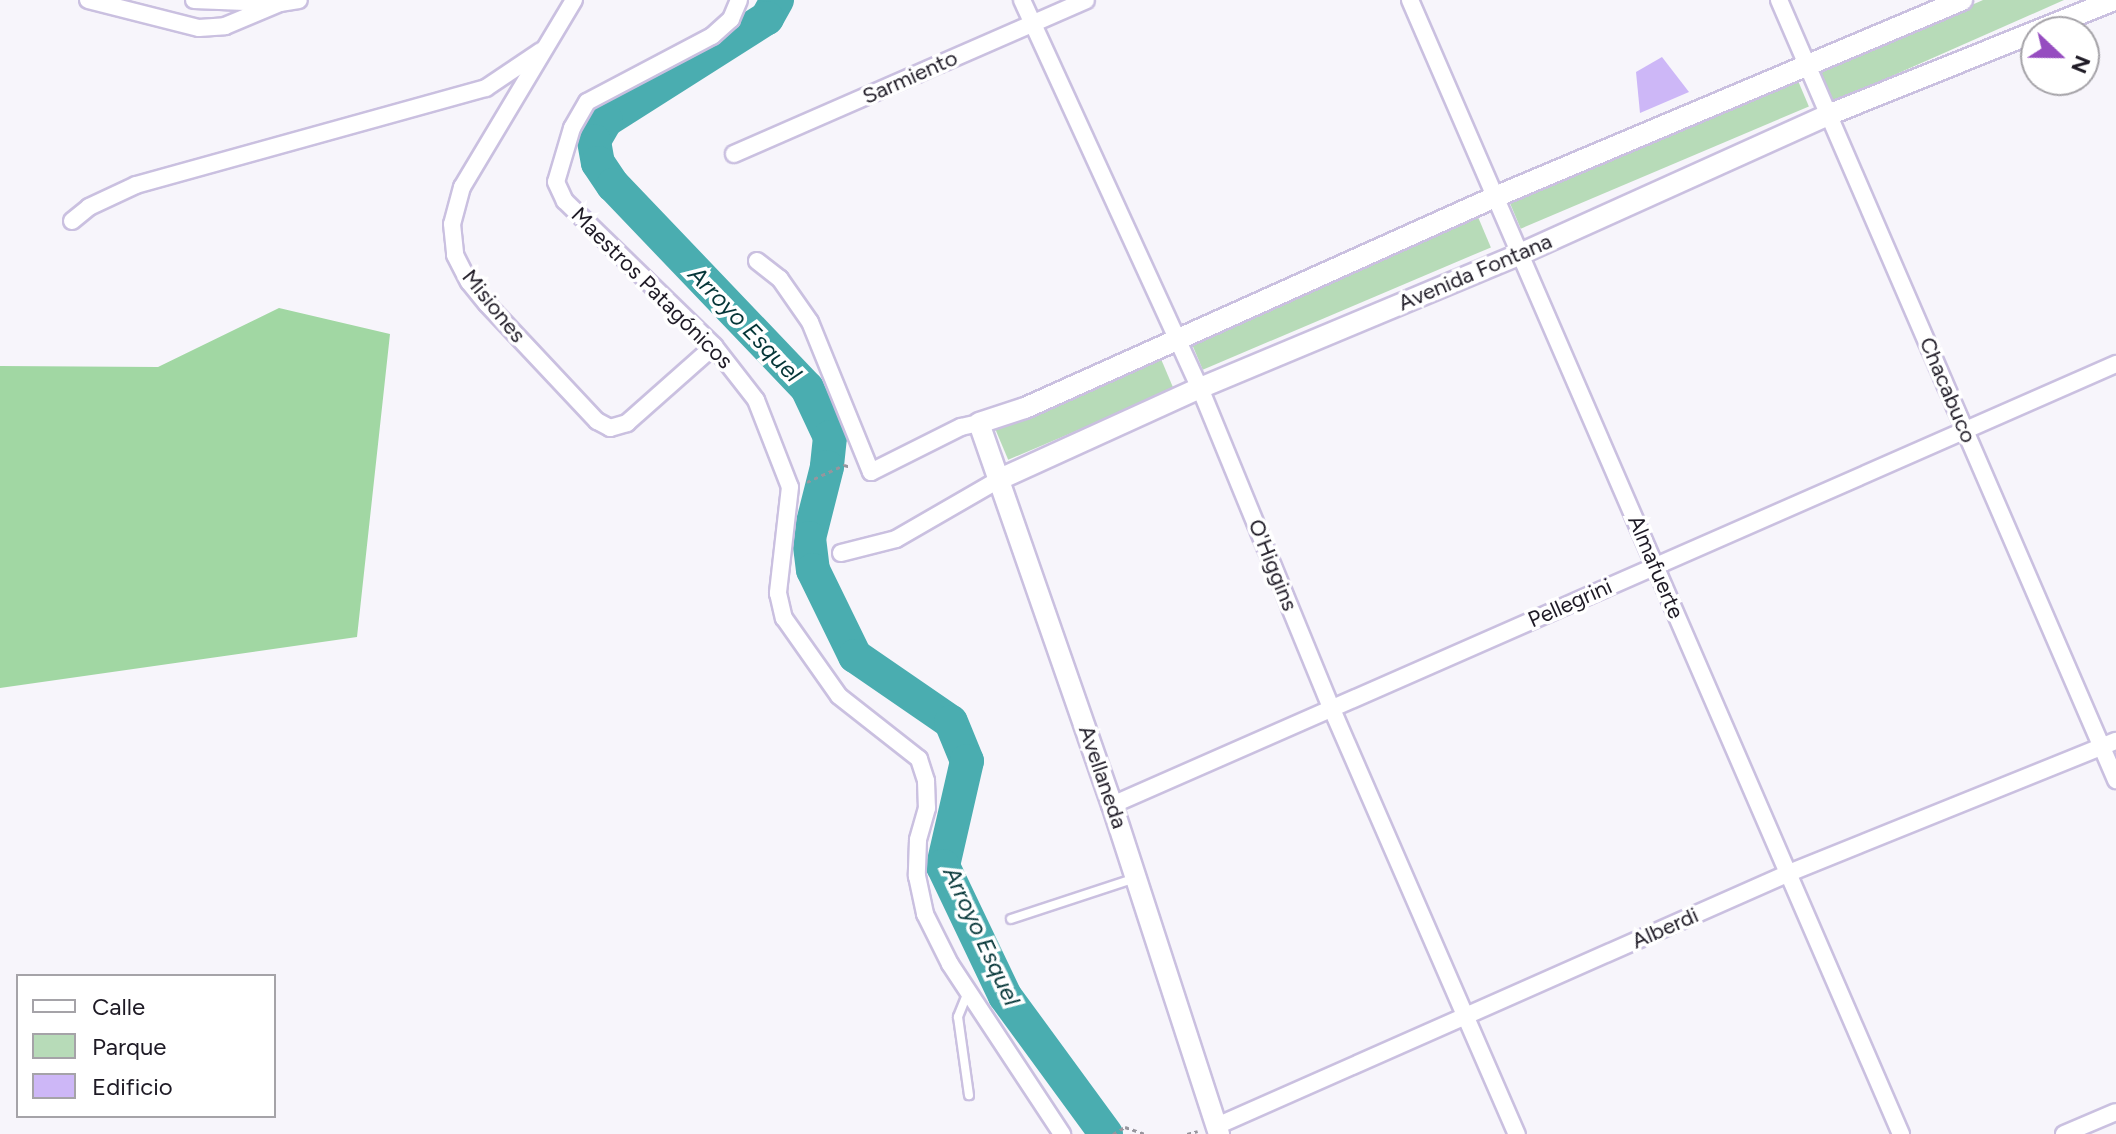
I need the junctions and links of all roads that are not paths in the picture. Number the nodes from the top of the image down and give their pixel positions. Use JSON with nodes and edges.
{"nodes":[{"id":1,"x":88,"y":0,"type":"edge"},
{"id":2,"x":194,"y":0,"type":"edge"},
{"id":3,"x":299,"y":0,"type":"edge"},
{"id":4,"x":574,"y":0,"type":"edge"},
{"id":5,"x":739,"y":0,"type":"edge"},
{"id":6,"x":1022,"y":0,"type":"edge"},
{"id":7,"x":1086,"y":0,"type":"edge"},
{"id":8,"x":1410,"y":0,"type":"edge"},
{"id":9,"x":1779,"y":0,"type":"edge"},
{"id":10,"x":1962,"y":0,"type":"edge"},
{"id":11,"x":2114,"y":0,"type":"edge"},
{"id":12,"x":280,"y":3,"type":"junction"},
{"id":13,"x":1032,"y":24,"type":"junction"},
{"id":14,"x":546,"y":47,"type":"junction"},
{"id":15,"x":1807,"y":64,"type":"junction"},
{"id":16,"x":1828,"y":115,"type":"junction"},
{"id":17,"x":734,"y":154,"type":"dead end"},
{"id":18,"x":1495,"y":197,"type":"junction"},
{"id":19,"x":72,"y":221,"type":"dead end"},
{"id":20,"x":1520,"y":254,"type":"junction"},
{"id":21,"x":757,"y":261,"type":"dead end"},
{"id":22,"x":1178,"y":341,"type":"junction"},
{"id":23,"x":714,"y":346,"type":"junction"},
{"id":24,"x":2116,"y":364,"type":"edge"},
{"id":25,"x":1200,"y":388,"type":"junction"},
{"id":26,"x":979,"y":423,"type":"junction"},
{"id":27,"x":1965,"y":430,"type":"junction"},
{"id":28,"x":1000,"y":479,"type":"junction"},
{"id":29,"x":841,"y":553,"type":"dead end"},
{"id":30,"x":1655,"y":565,"type":"junction"},
{"id":31,"x":1331,"y":707,"type":"junction"},
{"id":32,"x":2109,"y":744,"type":"edge"},
{"id":33,"x":2116,"y":780,"type":"edge"},
{"id":34,"x":1112,"y":805,"type":"junction"},
{"id":35,"x":1789,"y":873,"type":"junction"},
{"id":36,"x":1137,"y":878,"type":"junction"},
{"id":37,"x":1011,"y":919,"type":"dead end"},
{"id":38,"x":968,"y":992,"type":"junction"},
{"id":39,"x":1466,"y":1016,"type":"junction"},
{"id":40,"x":969,"y":1095,"type":"dead end"},
{"id":41,"x":2116,"y":1112,"type":"edge"},
{"id":42,"x":1219,"y":1130,"type":"edge"},
{"id":43,"x":1062,"y":1134,"type":"edge"},
{"id":44,"x":1517,"y":1134,"type":"edge"},
{"id":45,"x":1901,"y":1134,"type":"edge"},
{"id":46,"x":2064,"y":1134,"type":"edge"}],
"edges":[{"from":1,"to":12,"type":"street"},
{"from":2,"to":12,"type":"street"},
{"from":3,"to":12,"type":"street"},
{"from":4,"to":14,"type":"street","name":"Misiones"},
{"from":5,"to":23,"type":"street","name":"Maestros Patagónicos"},
{"from":6,"to":13,"type":"street","name":"O'Higgins"},
{"from":7,"to":13,"type":"street","name":"Sarmiento"},
{"from":8,"to":18,"type":"street","name":"Almafuerte"},
{"from":9,"to":15,"type":"street","name":"Chacabuco"},
{"from":10,"to":15,"type":"street"},
{"from":11,"to":16,"type":"street","name":"Avenida Fontana"},
{"from":13,"to":17,"type":"street","name":"Sarmiento"},
{"from":13,"to":22,"type":"street","name":"O'Higgins"},
{"from":14,"to":19,"type":"street"},
{"from":14,"to":23,"type":"street","name":"Misiones"},
{"from":15,"to":16,"type":"street","name":"Chacabuco"},
{"from":15,"to":18,"type":"street"},
{"from":16,"to":20,"type":"street","name":"Avenida Fontana"},
{"from":16,"to":27,"type":"street","name":"Chacabuco"},
{"from":18,"to":20,"type":"street","name":"Almafuerte"},
{"from":18,"to":22,"type":"street"},
{"from":20,"to":25,"type":"street","name":"Avenida Fontana"},
{"from":20,"to":30,"type":"street","name":"Almafuerte"},
{"from":21,"to":26,"type":"street"},
{"from":22,"to":25,"type":"street","name":"O'Higgins"},
{"from":22,"to":26,"type":"street"},
{"from":23,"to":38,"type":"street","name":"Maestros Patagónicos"},
{"from":24,"to":27,"type":"street","name":"Pellegrini"},
{"from":25,"to":28,"type":"street","name":"Avenida Fontana"},
{"from":25,"to":31,"type":"street","name":"O'Higgins"},
{"from":26,"to":28,"type":"street","name":"Avellaneda"},
{"from":27,"to":30,"type":"street","name":"Pellegrini"},
{"from":27,"to":32,"type":"street","name":"Chacabuco"},
{"from":28,"to":29,"type":"street","name":"Avenida Fontana"},
{"from":28,"to":34,"type":"street","name":"Avellaneda"},
{"from":30,"to":31,"type":"street","name":"Pellegrini"},
{"from":30,"to":35,"type":"street","name":"Almafuerte"},
{"from":31,"to":34,"type":"street","name":"Pellegrini"},
{"from":31,"to":39,"type":"street","name":"O'Higgins"},
{"from":32,"to":33,"type":"street","name":"Chacabuco"},
{"from":32,"to":35,"type":"street","name":"Alberdi"},
{"from":34,"to":36,"type":"street","name":"Avellaneda"},
{"from":35,"to":39,"type":"street","name":"Alberdi"},
{"from":35,"to":45,"type":"street","name":"Almafuerte"},
{"from":36,"to":37,"type":"lane"},
{"from":36,"to":42,"type":"street","name":"Avellaneda"},
{"from":38,"to":40,"type":"lane"},
{"from":38,"to":43,"type":"street","name":"Maestros Patagónicos"},
{"from":39,"to":42,"type":"street","name":"Alberdi"},
{"from":39,"to":44,"type":"street","name":"O'Higgins"},
{"from":41,"to":46,"type":"street"}]}
